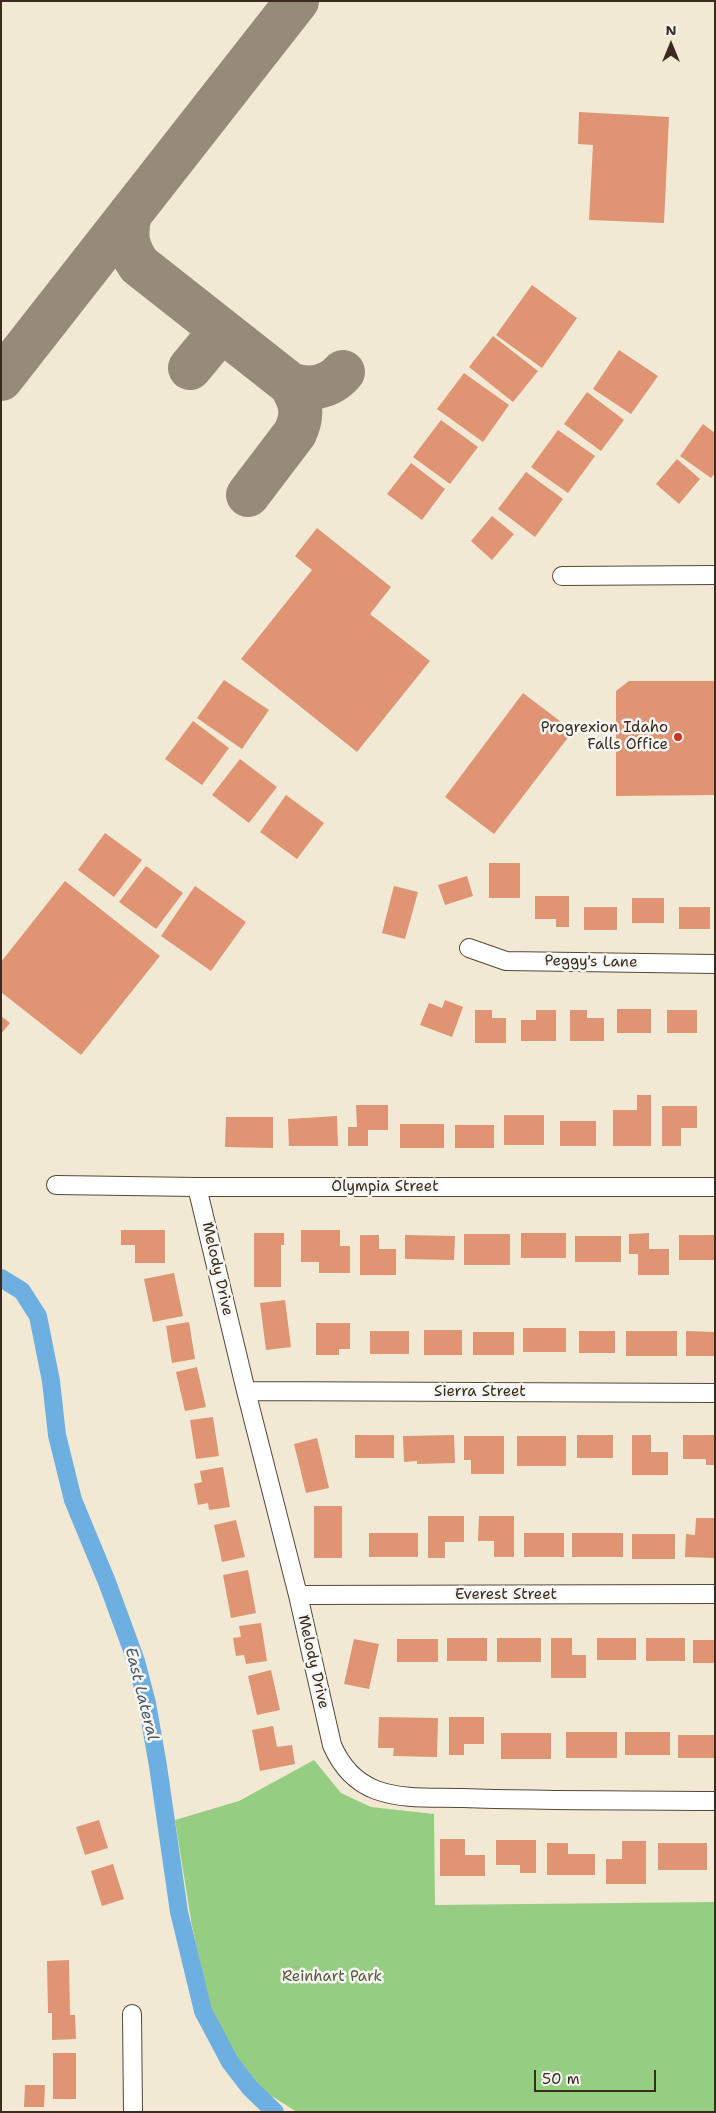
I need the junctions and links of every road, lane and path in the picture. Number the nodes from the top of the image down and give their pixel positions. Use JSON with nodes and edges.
{"nodes":[{"id":1,"x":562,"y":576,"type":"dead end"},
{"id":2,"x":715,"y":576,"type":"edge"},
{"id":3,"x":469,"y":948,"type":"dead end"},
{"id":4,"x":715,"y":964,"type":"edge"},
{"id":5,"x":56,"y":1185,"type":"dead end"},
{"id":6,"x":197,"y":1187,"type":"junction"},
{"id":7,"x":715,"y":1187,"type":"edge"},
{"id":8,"x":246,"y":1391,"type":"junction"},
{"id":9,"x":715,"y":1393,"type":"edge"},
{"id":10,"x":715,"y":1594,"type":"edge"},
{"id":11,"x":298,"y":1595,"type":"junction"},
{"id":12,"x":715,"y":1801,"type":"edge"},
{"id":13,"x":132,"y":2014,"type":"dead end"},
{"id":14,"x":133,"y":2112,"type":"edge"}],
"edges":[{"from":1,"to":2,"type":"street"},
{"from":3,"to":4,"type":"street","name":"Peggy's Lane"},
{"from":5,"to":6,"type":"street","name":"Olympia Street"},
{"from":6,"to":7,"type":"street","name":"Olympia Street"},
{"from":6,"to":8,"type":"street","name":"Melody Drive"},
{"from":8,"to":9,"type":"street","name":"Sierra Street"},
{"from":8,"to":11,"type":"street","name":"Melody Drive"},
{"from":10,"to":11,"type":"street","name":"Everest Street"},
{"from":11,"to":12,"type":"street","name":"Melody Drive"},
{"from":13,"to":14,"type":"street"}]}
